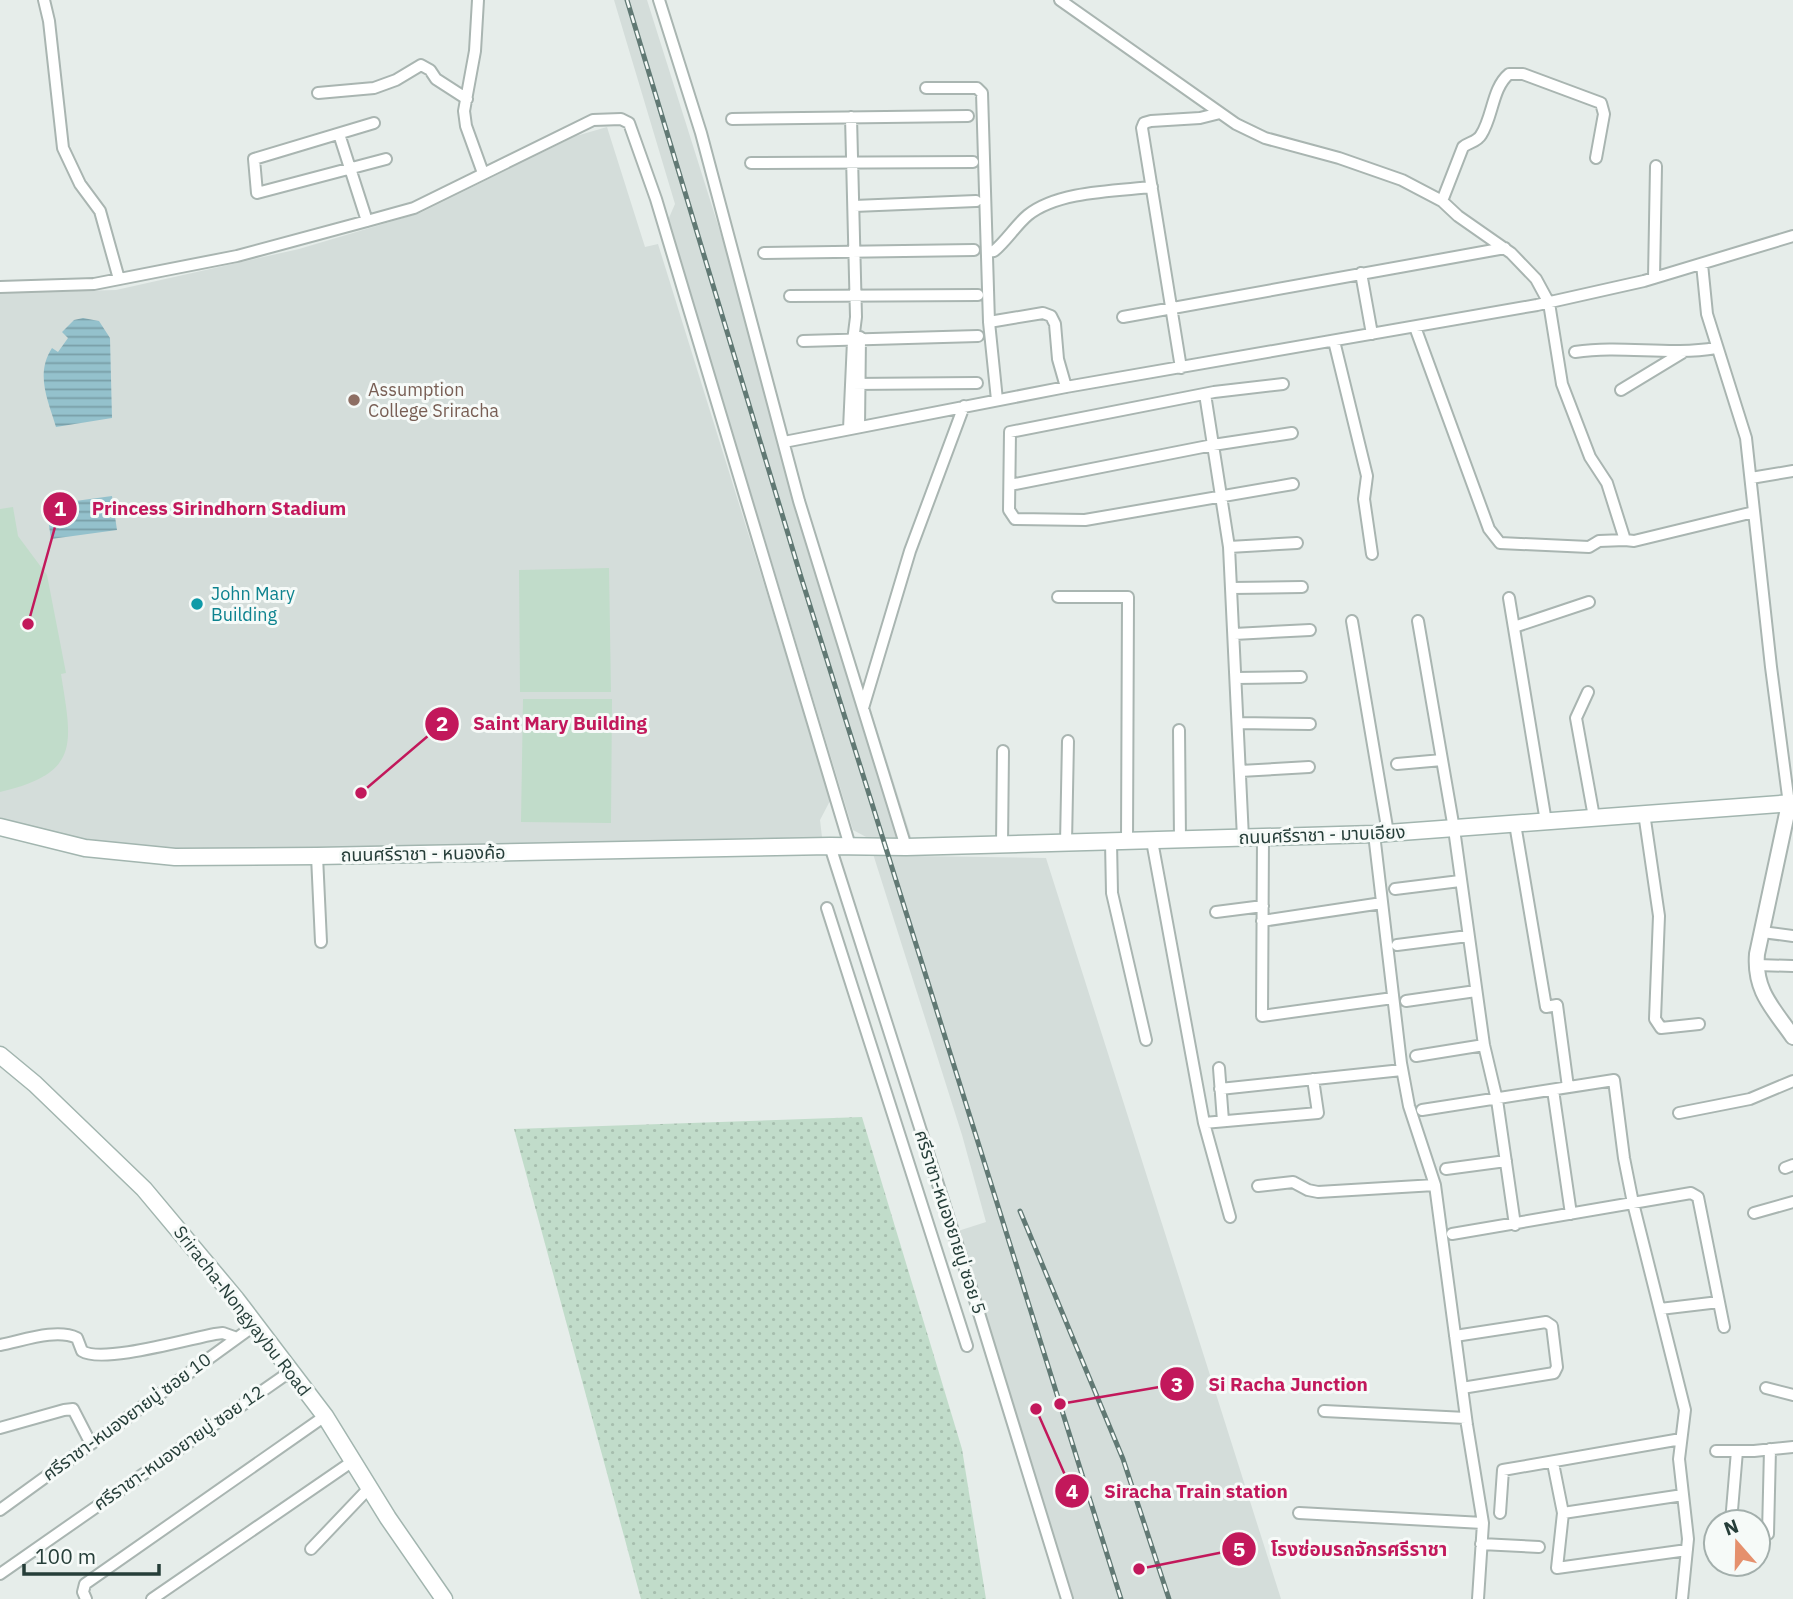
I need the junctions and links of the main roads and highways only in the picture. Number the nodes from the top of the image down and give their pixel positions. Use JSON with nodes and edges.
{"nodes":[{"id":1,"x":1791,"y":803,"type":"edge"},
{"id":2,"x":0,"y":827,"type":"edge"},
{"id":3,"x":850,"y":846,"type":"joint"},
{"id":4,"x":0,"y":1055,"type":"edge"},
{"id":5,"x":444,"y":1599,"type":"edge"}],
"edges":[{"from":1,"to":3,"type":"main road","name":"ถนนศรีราชา - มาบเอียง"},
{"from":2,"to":3,"type":"main road","name":"ถนนศรีราชา - หนองค้อ"},
{"from":4,"to":5,"type":"main road","name":"Sriracha-Nongyaybu Road"}]}
